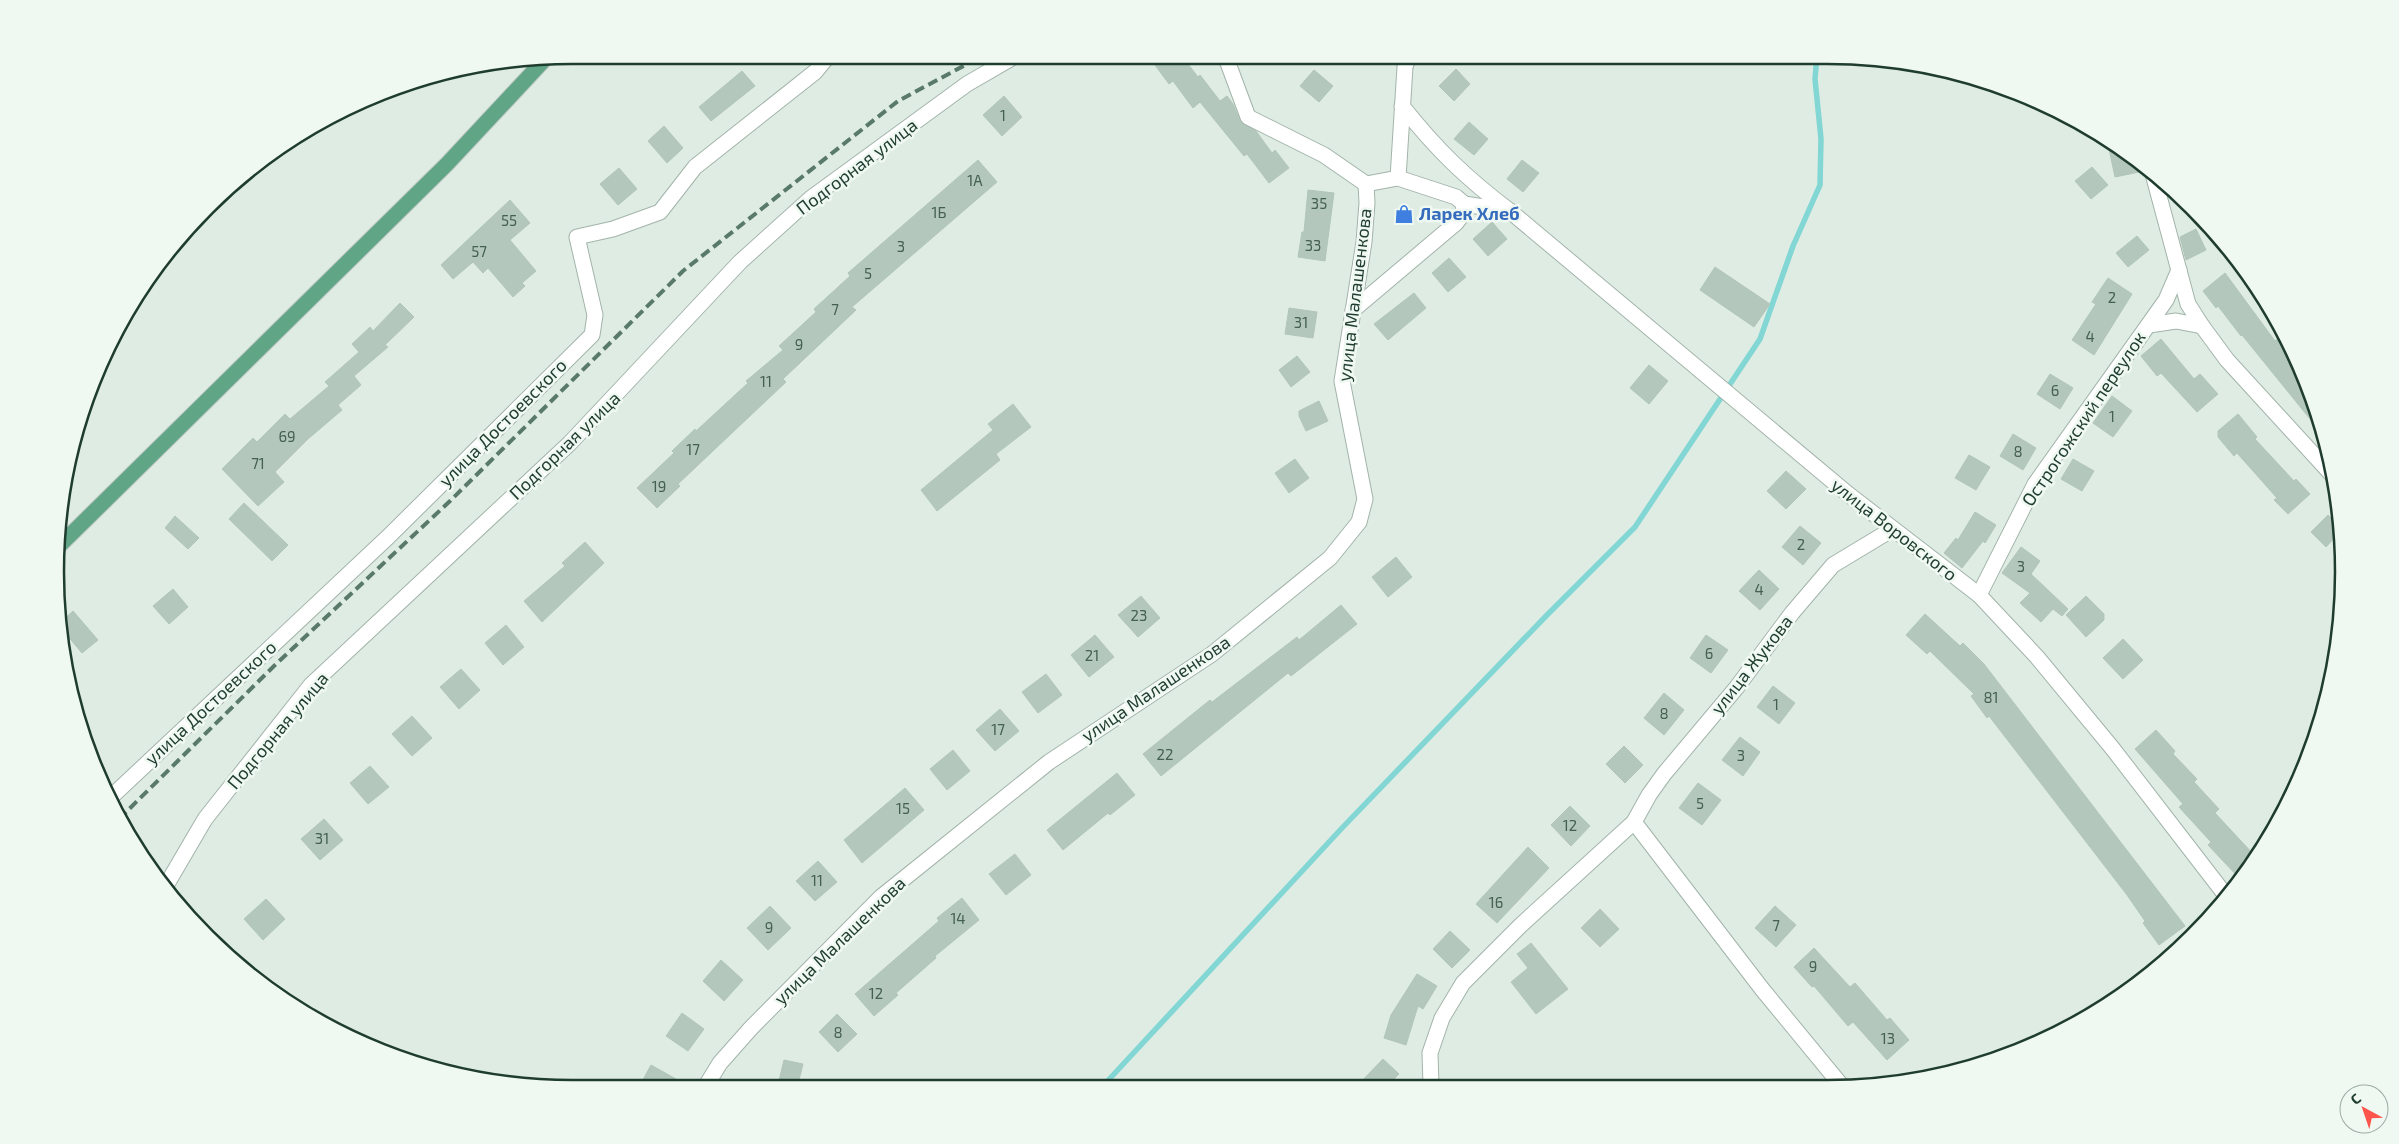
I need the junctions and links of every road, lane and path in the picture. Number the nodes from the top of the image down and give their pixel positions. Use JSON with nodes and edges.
{"nodes":[{"id":1,"x":822,"y":64,"type":"edge"},
{"id":2,"x":1001,"y":64,"type":"edge"},
{"id":3,"x":1228,"y":64,"type":"edge"},
{"id":4,"x":1406,"y":64,"type":"edge"},
{"id":5,"x":540,"y":65,"type":"edge"},
{"id":6,"x":1402,"y":106,"type":"junction"},
{"id":7,"x":1398,"y":178,"type":"junction"},
{"id":8,"x":1366,"y":184,"type":"junction"},
{"id":9,"x":2156,"y":185,"type":"edge"},
{"id":10,"x":1464,"y":204,"type":"junction"},
{"id":11,"x":1511,"y":212,"type":"junction"},
{"id":12,"x":2179,"y":270,"type":"junction"},
{"id":13,"x":1352,"y":310,"type":"junction"},
{"id":14,"x":2149,"y":325,"type":"junction"},
{"id":15,"x":2202,"y":326,"type":"junction"},
{"id":16,"x":2323,"y":465,"type":"edge"},
{"id":17,"x":1891,"y":530,"type":"junction"},
{"id":18,"x":65,"y":540,"type":"edge"},
{"id":19,"x":1978,"y":596,"type":"junction"},
{"id":20,"x":115,"y":794,"type":"edge"},
{"id":21,"x":1634,"y":822,"type":"junction"},
{"id":22,"x":169,"y":881,"type":"edge"},
{"id":23,"x":2222,"y":891,"type":"edge"},
{"id":24,"x":709,"y":1080,"type":"edge"},
{"id":25,"x":1431,"y":1080,"type":"edge"},
{"id":26,"x":1837,"y":1080,"type":"edge"}],
"edges":[{"from":1,"to":20,"type":"street","name":"улица Достоевского"},
{"from":2,"to":22,"type":"street","name":"Подгорная улица"},
{"from":3,"to":8,"type":"street"},
{"from":4,"to":6,"type":"street"},
{"from":5,"to":18,"type":"main road"},
{"from":6,"to":7,"type":"street"},
{"from":6,"to":11,"type":"street","name":"улица Воровского"},
{"from":7,"to":8,"type":"street"},
{"from":7,"to":10,"type":"street"},
{"from":8,"to":13,"type":"street","name":"улица Малашенкова"},
{"from":9,"to":12,"type":"street"},
{"from":10,"to":11,"type":"street"},
{"from":10,"to":13,"type":"street"},
{"from":11,"to":17,"type":"street","name":"улица Воровского"},
{"from":12,"to":14,"type":"street","name":"Острогожский переулок"},
{"from":12,"to":15,"type":"street"},
{"from":13,"to":24,"type":"street","name":"улица Малашенкова"},
{"from":14,"to":15,"type":"street"},
{"from":14,"to":19,"type":"street","name":"Острогожский переулок"},
{"from":15,"to":16,"type":"street"},
{"from":17,"to":19,"type":"street","name":"улица Воровского"},
{"from":17,"to":21,"type":"street","name":"улица Жукова"},
{"from":19,"to":23,"type":"street","name":"улица Воровского"},
{"from":21,"to":25,"type":"street","name":"улица Жукова"},
{"from":21,"to":26,"type":"street"}]}
